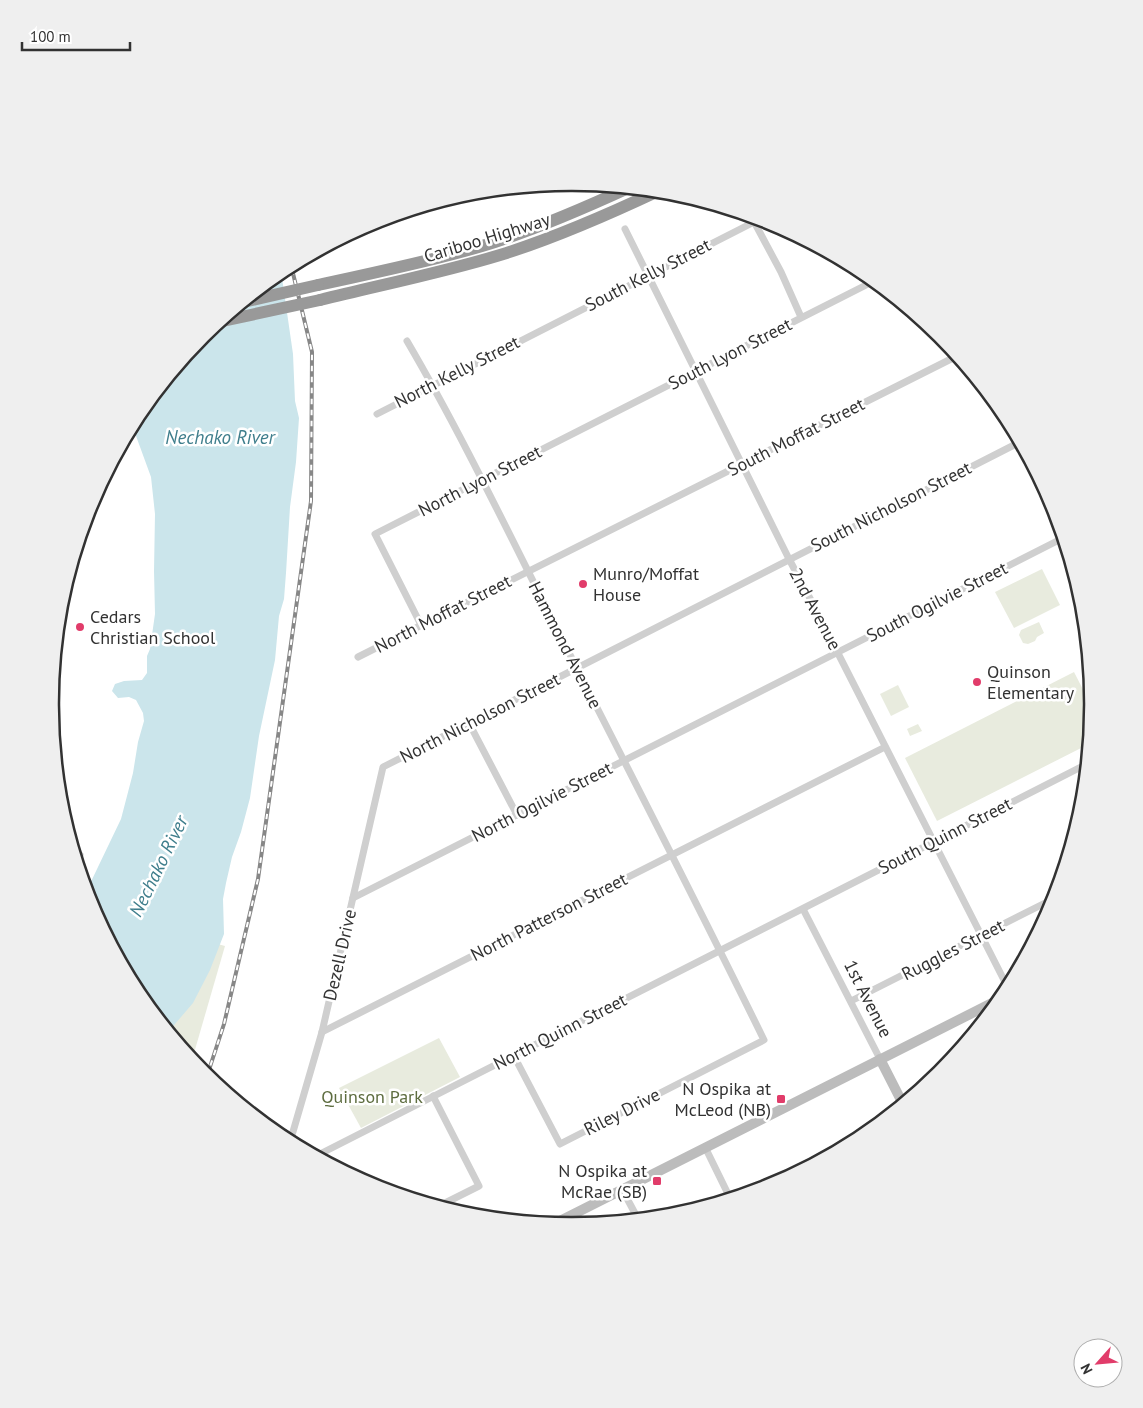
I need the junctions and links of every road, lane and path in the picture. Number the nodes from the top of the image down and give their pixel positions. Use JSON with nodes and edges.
{"nodes":[{"id":1,"x":616,"y":193,"type":"edge"},
{"id":2,"x":645,"y":197,"type":"edge"},
{"id":3,"x":748,"y":223,"type":"edge"},
{"id":4,"x":759,"y":226,"type":"edge"},
{"id":5,"x":625,"y":229,"type":"dead end"},
{"id":6,"x":648,"y":274,"type":"junction"},
{"id":7,"x":866,"y":285,"type":"edge"},
{"id":8,"x":256,"y":299,"type":"edge"},
{"id":9,"x":801,"y":318,"type":"junction"},
{"id":10,"x":232,"y":319,"type":"edge"},
{"id":11,"x":537,"y":331,"type":"joint"},
{"id":12,"x":407,"y":341,"type":"dead end"},
{"id":13,"x":951,"y":359,"type":"edge"},
{"id":14,"x":696,"y":371,"type":"junction"},
{"id":15,"x":432,"y":385,"type":"junction"},
{"id":16,"x":377,"y":414,"type":"dead end"},
{"id":17,"x":586,"y":428,"type":"joint"},
{"id":18,"x":1014,"y":445,"type":"edge"},
{"id":19,"x":742,"y":463,"type":"junction"},
{"id":20,"x":481,"y":480,"type":"junction"},
{"id":21,"x":635,"y":518,"type":"joint"},
{"id":22,"x":1058,"y":541,"type":"edge"},
{"id":23,"x":789,"y":558,"type":"junction"},
{"id":24,"x":528,"y":571,"type":"junction"},
{"id":25,"x":684,"y":613,"type":"joint"},
{"id":26,"x":421,"y":625,"type":"junction"},
{"id":27,"x":838,"y":653,"type":"junction"},
{"id":28,"x":358,"y":657,"type":"dead end"},
{"id":29,"x":577,"y":669,"type":"junction"},
{"id":30,"x":730,"y":707,"type":"joint"},
{"id":31,"x":469,"y":723,"type":"junction"},
{"id":32,"x":885,"y":747,"type":"junction"},
{"id":33,"x":624,"y":761,"type":"junction"},
{"id":34,"x":382,"y":767,"type":"joint"},
{"id":35,"x":1080,"y":767,"type":"edge"},
{"id":36,"x":517,"y":815,"type":"junction"},
{"id":37,"x":934,"y":841,"type":"junction"},
{"id":38,"x":672,"y":855,"type":"junction"},
{"id":39,"x":353,"y":898,"type":"junction"},
{"id":40,"x":1043,"y":904,"type":"edge"},
{"id":41,"x":803,"y":909,"type":"junction"},
{"id":42,"x":981,"y":936,"type":"junction"},
{"id":43,"x":720,"y":951,"type":"junction"},
{"id":44,"x":1004,"y":980,"type":"edge"},
{"id":45,"x":851,"y":1001,"type":"junction"},
{"id":46,"x":985,"y":1006,"type":"edge"},
{"id":47,"x":322,"y":1032,"type":"junction"},
{"id":48,"x":514,"y":1056,"type":"junction"},
{"id":49,"x":880,"y":1059,"type":"junction"},
{"id":50,"x":433,"y":1096,"type":"junction"},
{"id":51,"x":900,"y":1098,"type":"edge"},
{"id":52,"x":292,"y":1134,"type":"edge"},
{"id":53,"x":705,"y":1147,"type":"junction"},
{"id":54,"x":323,"y":1152,"type":"edge"},
{"id":55,"x":622,"y":1189,"type":"junction"},
{"id":56,"x":727,"y":1192,"type":"edge"},
{"id":57,"x":449,"y":1201,"type":"edge"},
{"id":58,"x":634,"y":1212,"type":"edge"},
{"id":59,"x":568,"y":1217,"type":"edge"}],
"edges":[{"from":1,"to":8,"type":"highway","name":"Cariboo Highway","bridge":true},
{"from":2,"to":10,"type":"highway","name":"Cariboo Highway","bridge":true},
{"from":3,"to":6,"type":"street","name":"South Kelly Street"},
{"from":4,"to":9,"type":"street"},
{"from":5,"to":6,"type":"street","name":"2nd Avenue"},
{"from":6,"to":11,"type":"street","name":"South Kelly Street"},
{"from":6,"to":14,"type":"street","name":"2nd Avenue"},
{"from":7,"to":9,"type":"street","name":"South Lyon Street"},
{"from":9,"to":14,"type":"street","name":"South Lyon Street"},
{"from":11,"to":15,"type":"street","name":"North Kelly Street"},
{"from":12,"to":15,"type":"street","name":"Hammond Avenue"},
{"from":13,"to":19,"type":"street","name":"South Moffat Street"},
{"from":14,"to":17,"type":"street","name":"South Lyon Street"},
{"from":14,"to":19,"type":"street","name":"2nd Avenue"},
{"from":15,"to":16,"type":"street","name":"North Kelly Street"},
{"from":15,"to":20,"type":"street","name":"Hammond Avenue"},
{"from":17,"to":20,"type":"street","name":"North Lyon Street"},
{"from":18,"to":23,"type":"street","name":"South Nicholson Street"},
{"from":19,"to":21,"type":"street","name":"South Moffat Street"},
{"from":19,"to":23,"type":"street","name":"2nd Avenue"},
{"from":20,"to":24,"type":"street","name":"Hammond Avenue"},
{"from":20,"to":26,"type":"street","name":"North Lyon Street"},
{"from":21,"to":24,"type":"street","name":"North Moffat Street"},
{"from":22,"to":27,"type":"street","name":"South Ogilvie Street"},
{"from":23,"to":25,"type":"street","name":"South Nicholson Street"},
{"from":23,"to":27,"type":"street","name":"2nd Avenue"},
{"from":24,"to":26,"type":"street","name":"North Moffat Street"},
{"from":24,"to":29,"type":"street","name":"Hammond Avenue"},
{"from":25,"to":29,"type":"street","name":"North Nicholson Street"},
{"from":26,"to":28,"type":"street","name":"North Moffat Street"},
{"from":27,"to":30,"type":"street","name":"South Ogilvie Street"},
{"from":27,"to":32,"type":"street","name":"2nd Avenue"},
{"from":29,"to":31,"type":"street","name":"North Nicholson Street"},
{"from":29,"to":33,"type":"street","name":"Hammond Avenue"},
{"from":30,"to":33,"type":"street","name":"North Ogilvie Street"},
{"from":31,"to":34,"type":"street","name":"North Nicholson Street"},
{"from":31,"to":36,"type":"street"},
{"from":32,"to":37,"type":"street","name":"2nd Avenue"},
{"from":32,"to":38,"type":"street","name":"North Patterson Street"},
{"from":33,"to":36,"type":"street","name":"North Ogilvie Street"},
{"from":33,"to":38,"type":"street","name":"Hammond Avenue"},
{"from":34,"to":39,"type":"street","name":"Dezell Drive"},
{"from":35,"to":37,"type":"street","name":"South Quinn Street"},
{"from":36,"to":39,"type":"street","name":"North Ogilvie Street"},
{"from":37,"to":41,"type":"street","name":"South Quinn Street"},
{"from":37,"to":42,"type":"street","name":"2nd Avenue"},
{"from":38,"to":43,"type":"street","name":"Hammond Avenue"},
{"from":38,"to":47,"type":"street","name":"North Patterson Street"},
{"from":39,"to":47,"type":"street","name":"Dezell Drive"},
{"from":40,"to":42,"type":"street","name":"Ruggles Street"},
{"from":41,"to":43,"type":"street","name":"North Quinn Street"},
{"from":41,"to":45,"type":"street","name":"1st Avenue"},
{"from":42,"to":44,"type":"street","name":"2nd Avenue"},
{"from":42,"to":45,"type":"street","name":"Ruggles Street"},
{"from":43,"to":48,"type":"street","name":"North Quinn Street"},
{"from":43,"to":48,"type":"street","name":"Riley Drive"},
{"from":45,"to":49,"type":"street","name":"1st Avenue"},
{"from":46,"to":49,"type":"street"},
{"from":47,"to":52,"type":"street","name":"Dezell Drive"},
{"from":48,"to":50,"type":"street","name":"North Quinn Street"},
{"from":49,"to":51,"type":"street","name":"1st Avenue"},
{"from":49,"to":53,"type":"street"},
{"from":50,"to":54,"type":"street","name":"North Quinn Street"},
{"from":50,"to":57,"type":"street"},
{"from":53,"to":55,"type":"street"},
{"from":53,"to":56,"type":"street"},
{"from":55,"to":58,"type":"street"},
{"from":55,"to":59,"type":"street"}]}
